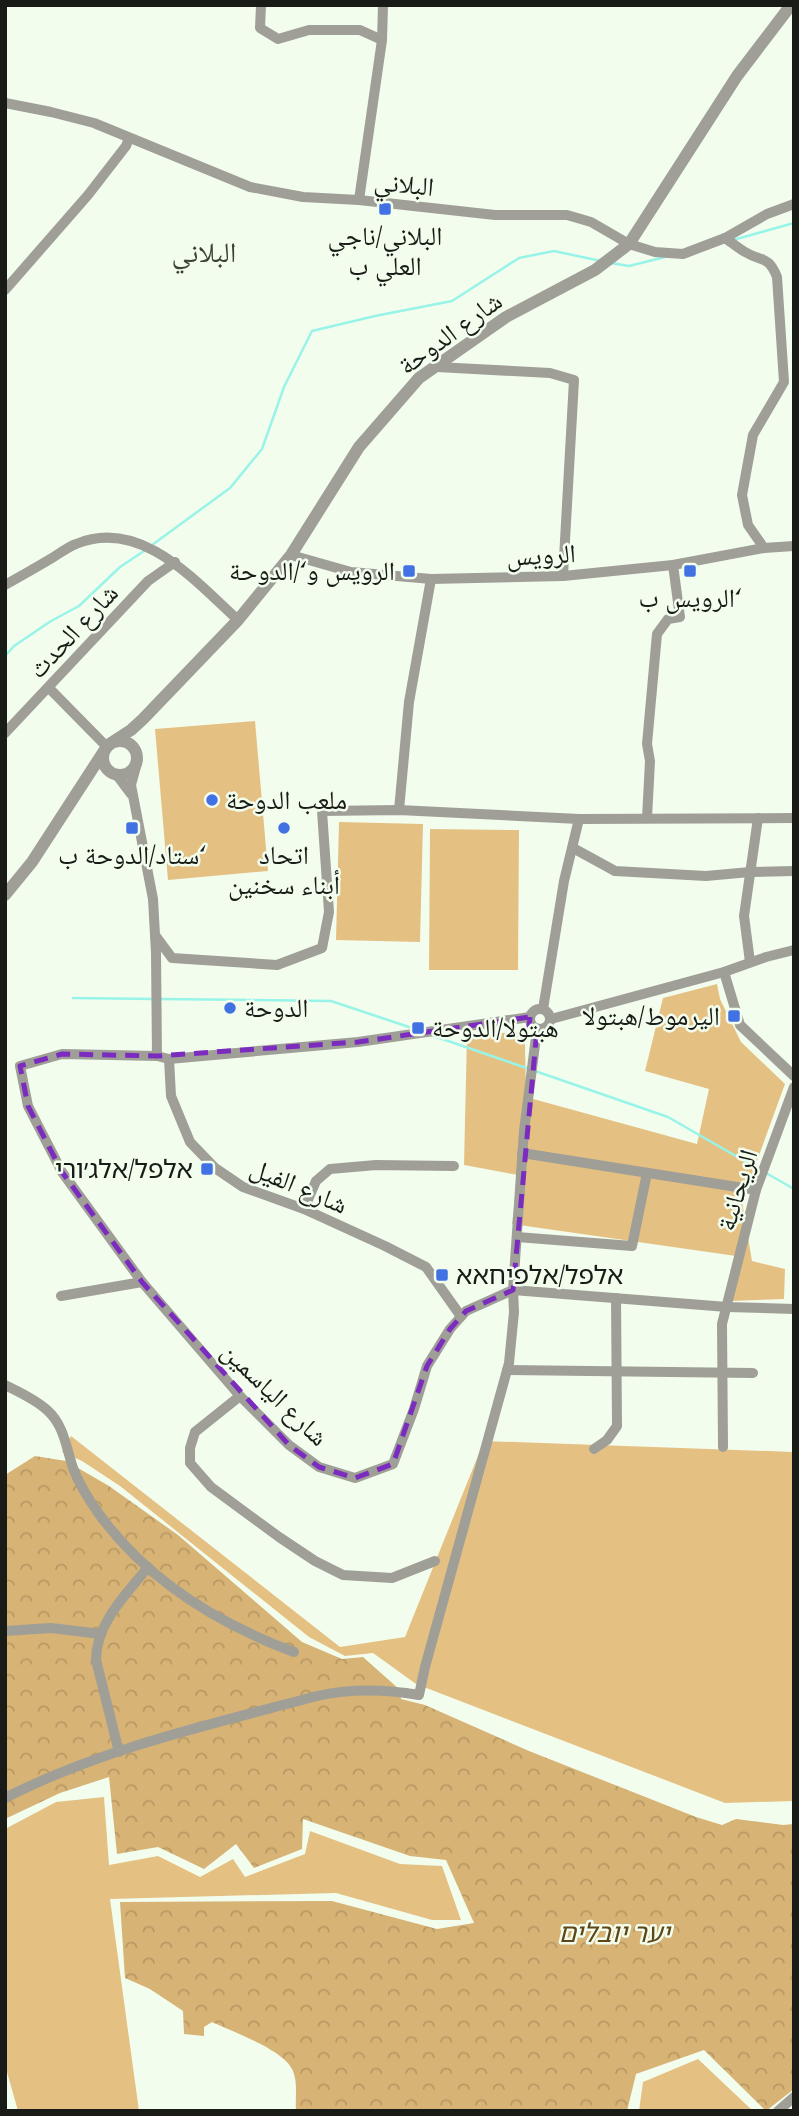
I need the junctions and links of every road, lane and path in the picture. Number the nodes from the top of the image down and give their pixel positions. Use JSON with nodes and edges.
{"nodes":[{"id":1,"x":261,"y":5,"type":"edge"},
{"id":2,"x":383,"y":5,"type":"edge"},
{"id":3,"x":791,"y":5,"type":"edge"},
{"id":4,"x":382,"y":40,"type":"junction"},
{"id":5,"x":5,"y":103,"type":"edge"},
{"id":6,"x":129,"y":138,"type":"junction"},
{"id":7,"x":359,"y":200,"type":"junction"},
{"id":8,"x":794,"y":204,"type":"edge"},
{"id":9,"x":725,"y":238,"type":"junction"},
{"id":10,"x":629,"y":244,"type":"junction"},
{"id":11,"x":5,"y":290,"type":"edge"},
{"id":12,"x":437,"y":367,"type":"junction"},
{"id":13,"x":794,"y":546,"type":"edge"},
{"id":14,"x":764,"y":548,"type":"junction"},
{"id":15,"x":292,"y":555,"type":"junction"},
{"id":16,"x":175,"y":562,"type":"junction"},
{"id":17,"x":673,"y":565,"type":"junction"},
{"id":18,"x":563,"y":576,"type":"junction"},
{"id":19,"x":431,"y":579,"type":"junction"},
{"id":20,"x":5,"y":585,"type":"edge"},
{"id":21,"x":238,"y":620,"type":"junction"},
{"id":22,"x":49,"y":688,"type":"junction"},
{"id":23,"x":146,"y":716,"type":"junction"},
{"id":24,"x":5,"y":733,"type":"edge"},
{"id":25,"x":108,"y":747,"type":"junction"},
{"id":26,"x":137,"y":760,"type":"junction"},
{"id":27,"x":112,"y":772,"type":"junction"},
{"id":28,"x":81,"y":784,"type":"junction"},
{"id":29,"x":132,"y":798,"type":"junction"},
{"id":30,"x":398,"y":810,"type":"junction"},
{"id":31,"x":647,"y":818,"type":"junction"},
{"id":32,"x":758,"y":818,"type":"junction"},
{"id":33,"x":794,"y":818,"type":"edge"},
{"id":34,"x":579,"y":819,"type":"junction"},
{"id":35,"x":573,"y":848,"type":"junction"},
{"id":36,"x":794,"y":871,"type":"edge"},
{"id":37,"x":750,"y":872,"type":"junction"},
{"id":38,"x":5,"y":895,"type":"edge"},
{"id":39,"x":155,"y":936,"type":"junction"},
{"id":40,"x":794,"y":950,"type":"edge"},
{"id":41,"x":750,"y":962,"type":"junction"},
{"id":42,"x":724,"y":972,"type":"junction"},
{"id":43,"x":543,"y":1009,"type":"junction"},
{"id":44,"x":530,"y":1017,"type":"junction"},
{"id":45,"x":551,"y":1019,"type":"junction"},
{"id":46,"x":537,"y":1029,"type":"junction"},
{"id":47,"x":157,"y":1056,"type":"junction"},
{"id":48,"x":169,"y":1059,"type":"junction"},
{"id":49,"x":794,"y":1076,"type":"edge"},
{"id":50,"x":794,"y":1087,"type":"edge"},
{"id":51,"x":522,"y":1153,"type":"junction"},
{"id":52,"x":454,"y":1166,"type":"dead end"},
{"id":53,"x":647,"y":1173,"type":"junction"},
{"id":54,"x":756,"y":1190,"type":"junction"},
{"id":55,"x":304,"y":1209,"type":"junction"},
{"id":56,"x":517,"y":1237,"type":"junction"},
{"id":57,"x":142,"y":1282,"type":"junction"},
{"id":58,"x":513,"y":1290,"type":"junction"},
{"id":59,"x":61,"y":1296,"type":"dead end"},
{"id":60,"x":616,"y":1298,"type":"junction"},
{"id":61,"x":727,"y":1307,"type":"junction"},
{"id":62,"x":794,"y":1309,"type":"edge"},
{"id":63,"x":460,"y":1315,"type":"junction"},
{"id":64,"x":507,"y":1370,"type":"junction"},
{"id":65,"x":618,"y":1372,"type":"junction"},
{"id":66,"x":722,"y":1373,"type":"junction"},
{"id":67,"x":752,"y":1373,"type":"dead end"},
{"id":68,"x":5,"y":1385,"type":"edge"},
{"id":69,"x":240,"y":1396,"type":"junction"},
{"id":70,"x":723,"y":1447,"type":"dead end"},
{"id":71,"x":594,"y":1449,"type":"dead end"},
{"id":72,"x":435,"y":1561,"type":"dead end"},
{"id":73,"x":148,"y":1567,"type":"junction"},
{"id":74,"x":5,"y":1631,"type":"edge"},
{"id":75,"x":101,"y":1634,"type":"junction"},
{"id":76,"x":294,"y":1652,"type":"dead end"},
{"id":77,"x":119,"y":1752,"type":"junction"},
{"id":78,"x":5,"y":1798,"type":"edge"},
{"id":79,"x":794,"y":2098,"type":"edge"},
{"id":80,"x":778,"y":2111,"type":"edge"}],
"edges":[{"from":1,"to":4,"type":"street"},
{"from":2,"to":4,"type":"street"},
{"from":3,"to":10,"type":"street","name":"شارع الدوحة"},
{"from":4,"to":7,"type":"street"},
{"from":5,"to":6,"type":"street","name":"البلاني"},
{"from":6,"to":7,"type":"street","name":"البلاني"},
{"from":6,"to":11,"type":"street"},
{"from":7,"to":10,"type":"street","name":"البلاني"},
{"from":8,"to":9,"type":"street","name":"البلاني"},
{"from":9,"to":10,"type":"street","name":"البلاني"},
{"from":9,"to":14,"type":"street"},
{"from":10,"to":12,"type":"street","name":"شارع الدوحة"},
{"from":12,"to":15,"type":"street","name":"شارع الدوحة"},
{"from":12,"to":18,"type":"street"},
{"from":13,"to":14,"type":"street","name":"الرويس"},
{"from":14,"to":17,"type":"street","name":"الرويس"},
{"from":15,"to":19,"type":"street","name":"الرويس"},
{"from":15,"to":21,"type":"street","name":"شارع الدوحة"},
{"from":16,"to":20,"type":"street"},
{"from":16,"to":21,"type":"street"},
{"from":16,"to":22,"type":"street","name":"شارع الحدث"},
{"from":17,"to":18,"type":"street","name":"الرويس"},
{"from":17,"to":31,"type":"street"},
{"from":18,"to":19,"type":"street","name":"الرويس"},
{"from":19,"to":30,"type":"street"},
{"from":21,"to":23,"type":"street","name":"شارع الدوحة"},
{"from":22,"to":24,"type":"street","name":"شارع الحدث"},
{"from":22,"to":25,"type":"street"},
{"from":23,"to":25,"type":"street","name":"شارع الدوحة"},
{"from":23,"to":26,"type":"street","name":"شارع الدوحة"},
{"from":25,"to":26,"type":"street"},
{"from":25,"to":27,"type":"street"},
{"from":25,"to":28,"type":"street","name":"شارع الدوحة"},
{"from":26,"to":27,"type":"street"},
{"from":26,"to":29,"type":"street"},
{"from":27,"to":28,"type":"street"},
{"from":27,"to":29,"type":"street"},
{"from":28,"to":38,"type":"street","name":"شارع الدوحة"},
{"from":29,"to":39,"type":"street"},
{"from":30,"to":34,"type":"street"},
{"from":30,"to":39,"type":"street"},
{"from":31,"to":32,"type":"street"},
{"from":31,"to":34,"type":"street"},
{"from":32,"to":33,"type":"street"},
{"from":32,"to":37,"type":"street"},
{"from":34,"to":35,"type":"street"},
{"from":35,"to":37,"type":"street"},
{"from":35,"to":43,"type":"street"},
{"from":36,"to":37,"type":"street"},
{"from":37,"to":41,"type":"street"},
{"from":39,"to":47,"type":"street"},
{"from":40,"to":41,"type":"street"},
{"from":41,"to":42,"type":"street"},
{"from":42,"to":45,"type":"street"},
{"from":42,"to":49,"type":"street"},
{"from":43,"to":44,"type":"street"},
{"from":43,"to":45,"type":"street"},
{"from":44,"to":46,"type":"street"},
{"from":44,"to":48,"type":"street"},
{"from":45,"to":46,"type":"street"},
{"from":46,"to":51,"type":"street"},
{"from":47,"to":48,"type":"street"},
{"from":47,"to":57,"type":"street","name":"شارع الياسمين"},
{"from":48,"to":55,"type":"street","name":"شارع الفيل"},
{"from":50,"to":54,"type":"street","name":"الريحانية"},
{"from":51,"to":53,"type":"street"},
{"from":51,"to":56,"type":"street"},
{"from":52,"to":55,"type":"street"},
{"from":53,"to":54,"type":"street"},
{"from":53,"to":56,"type":"street"},
{"from":54,"to":61,"type":"street","name":"الريحانية"},
{"from":55,"to":63,"type":"street","name":"شارع الفيل"},
{"from":56,"to":58,"type":"street"},
{"from":57,"to":59,"type":"street"},
{"from":57,"to":69,"type":"street","name":"شارع الياسمين"},
{"from":58,"to":60,"type":"street"},
{"from":58,"to":63,"type":"street","name":"شارع الياسمين"},
{"from":58,"to":64,"type":"street"},
{"from":60,"to":61,"type":"street"},
{"from":60,"to":65,"type":"street"},
{"from":61,"to":62,"type":"street"},
{"from":61,"to":66,"type":"street","name":"الريحانية"},
{"from":63,"to":69,"type":"street","name":"شارع الياسمين"},
{"from":64,"to":65,"type":"street"},
{"from":64,"to":77,"type":"street"},
{"from":65,"to":66,"type":"street"},
{"from":65,"to":71,"type":"street"},
{"from":66,"to":67,"type":"street"},
{"from":66,"to":70,"type":"street","name":"الريحانية"},
{"from":68,"to":73,"type":"street"},
{"from":69,"to":72,"type":"street"},
{"from":73,"to":75,"type":"street"},
{"from":73,"to":76,"type":"street"},
{"from":74,"to":75,"type":"street"},
{"from":75,"to":77,"type":"street"},
{"from":77,"to":78,"type":"street"},
{"from":79,"to":80,"type":"street"}]}
